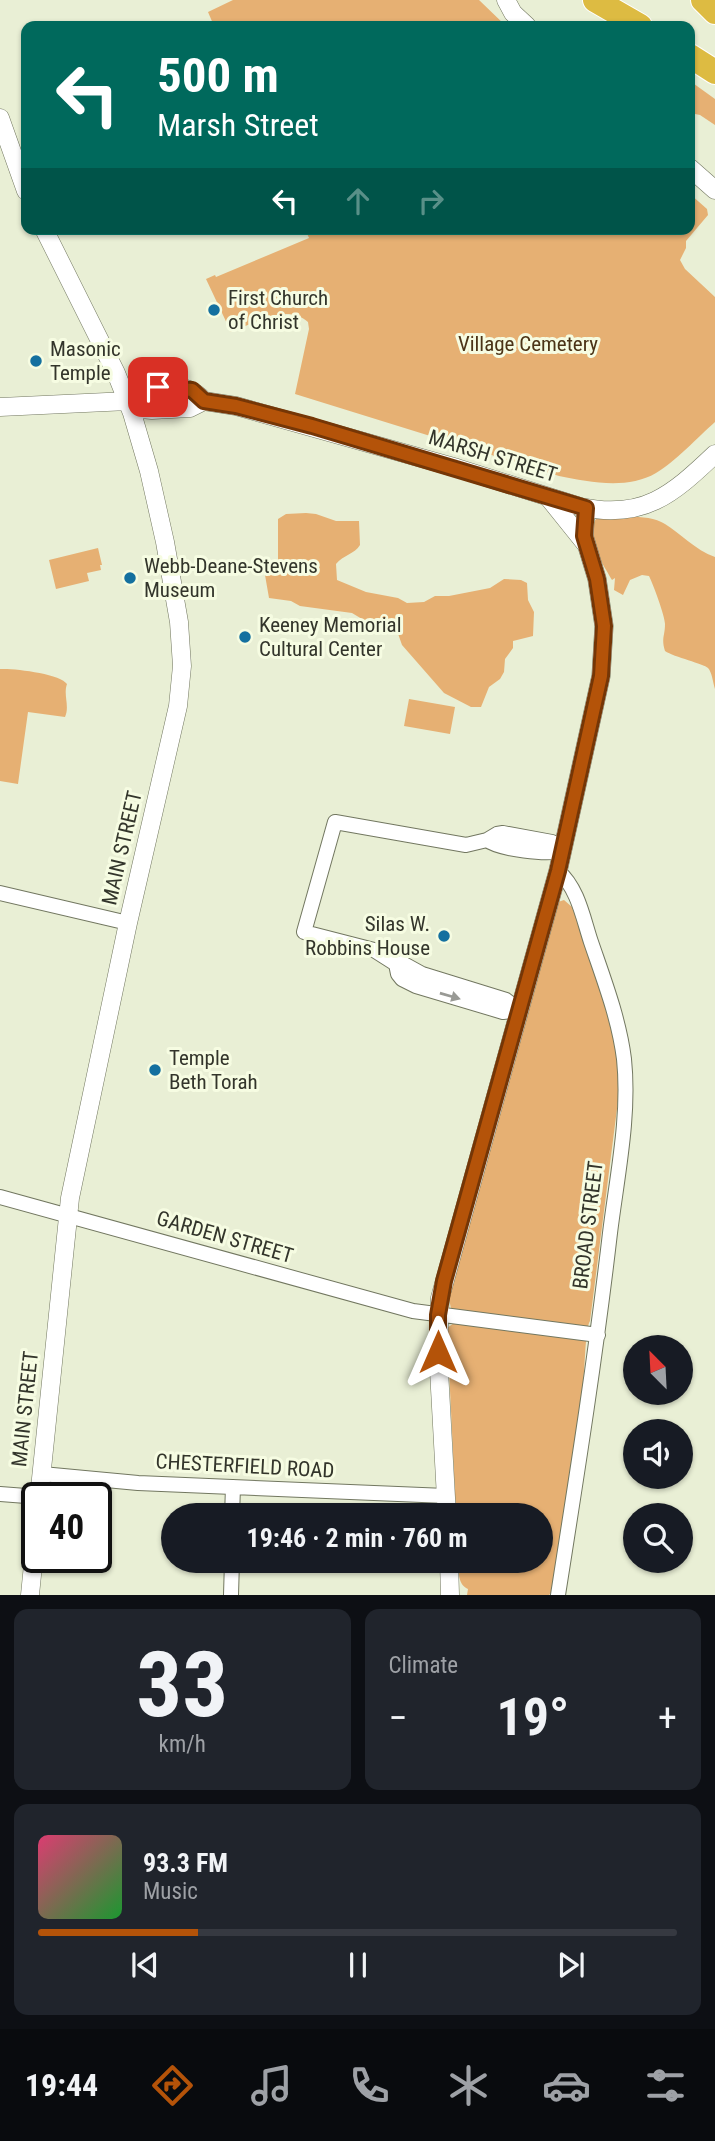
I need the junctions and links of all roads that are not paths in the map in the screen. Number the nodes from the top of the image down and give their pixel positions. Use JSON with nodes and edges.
{"nodes":[{"id":1,"x":506,"y":0,"type":"edge"},
{"id":2,"x":595,"y":0,"type":"edge"},
{"id":3,"x":703,"y":0,"type":"edge"},
{"id":4,"x":715,"y":12,"type":"edge"},
{"id":5,"x":522,"y":21,"type":"edge"},
{"id":6,"x":631,"y":21,"type":"edge"},
{"id":7,"x":695,"y":59,"type":"edge"},
{"id":8,"x":715,"y":72,"type":"edge"},
{"id":9,"x":0,"y":118,"type":"edge"},
{"id":10,"x":4,"y":142,"type":"edge"},
{"id":11,"x":695,"y":172,"type":"edge"},
{"id":12,"x":21,"y":180,"type":"edge"},
{"id":13,"x":715,"y":190,"type":"edge"},
{"id":14,"x":47,"y":235,"type":"edge"},
{"id":15,"x":128,"y":401,"type":"junction"},
{"id":16,"x":0,"y":407,"type":"edge"},
{"id":17,"x":715,"y":454,"type":"edge"},
{"id":18,"x":548,"y":497,"type":"junction"},
{"id":19,"x":586,"y":508,"type":"junction"},
{"id":20,"x":587,"y":546,"type":"junction"},
{"id":21,"x":563,"y":850,"type":"junction"},
{"id":22,"x":558,"y":871,"type":"junction"},
{"id":23,"x":0,"y":893,"type":"edge"},
{"id":24,"x":128,"y":923,"type":"junction"},
{"id":25,"x":519,"y":1010,"type":"junction"},
{"id":26,"x":0,"y":1197,"type":"edge"},
{"id":27,"x":67,"y":1214,"type":"junction"},
{"id":28,"x":438,"y":1315,"type":"junction"},
{"id":29,"x":598,"y":1335,"type":"junction"},
{"id":30,"x":42,"y":1474,"type":"junction"},
{"id":31,"x":41,"y":1482,"type":"edge"},
{"id":32,"x":233,"y":1487,"type":"junction"},
{"id":33,"x":0,"y":1494,"type":"edge"},
{"id":34,"x":21,"y":1496,"type":"edge"},
{"id":35,"x":446,"y":1496,"type":"junction"},
{"id":36,"x":232,"y":1503,"type":"edge"},
{"id":37,"x":446,"y":1503,"type":"edge"},
{"id":38,"x":32,"y":1573,"type":"edge"},
{"id":39,"x":232,"y":1573,"type":"edge"},
{"id":40,"x":449,"y":1573,"type":"edge"},
{"id":41,"x":30,"y":1595,"type":"edge"},
{"id":42,"x":231,"y":1595,"type":"edge"},
{"id":43,"x":450,"y":1595,"type":"edge"},
{"id":44,"x":558,"y":1595,"type":"edge"}],
"edges":[{"from":1,"to":5,"type":"street"},
{"from":2,"to":6,"type":"highway"},
{"from":3,"to":4,"type":"highway"},
{"from":7,"to":8,"type":"highway"},
{"from":9,"to":10,"type":"street"},
{"from":10,"to":12,"type":"street"},
{"from":11,"to":13,"type":"street"},
{"from":14,"to":15,"type":"street","name":"MAIN STREET"},
{"from":15,"to":16,"type":"street","name":"MARSH STREET"},
{"from":15,"to":18,"type":"street","name":"MARSH STREET"},
{"from":15,"to":24,"type":"street","name":"MAIN STREET"},
{"from":17,"to":19,"type":"street","name":"MARSH STREET"},
{"from":18,"to":19,"type":"street","name":"MARSH STREET"},
{"from":18,"to":20,"type":"street"},
{"from":19,"to":20,"type":"street"},
{"from":20,"to":21,"type":"street"},
{"from":21,"to":22,"type":"street"},
{"from":21,"to":25,"type":"street"},
{"from":22,"to":25,"type":"street"},
{"from":22,"to":29,"type":"street","name":"BROAD STREET"},
{"from":23,"to":24,"type":"street"},
{"from":24,"to":27,"type":"street","name":"MAIN STREET"},
{"from":25,"to":28,"type":"street"},
{"from":26,"to":27,"type":"street","name":"GARDEN STREET"},
{"from":27,"to":28,"type":"street","name":"GARDEN STREET"},
{"from":27,"to":30,"type":"street","name":"MAIN STREET"},
{"from":28,"to":29,"type":"street","name":"GARDEN STREET"},
{"from":28,"to":35,"type":"street"},
{"from":29,"to":44,"type":"street","name":"BROAD STREET"},
{"from":30,"to":31,"type":"street","name":"MAIN STREET"},
{"from":30,"to":32,"type":"street","name":"CHESTERFIELD ROAD"},
{"from":32,"to":35,"type":"street","name":"CHESTERFIELD ROAD"},
{"from":32,"to":36,"type":"street"},
{"from":33,"to":34,"type":"street"},
{"from":35,"to":37,"type":"street"},
{"from":38,"to":41,"type":"street"},
{"from":39,"to":42,"type":"street"},
{"from":40,"to":43,"type":"street"}]}
